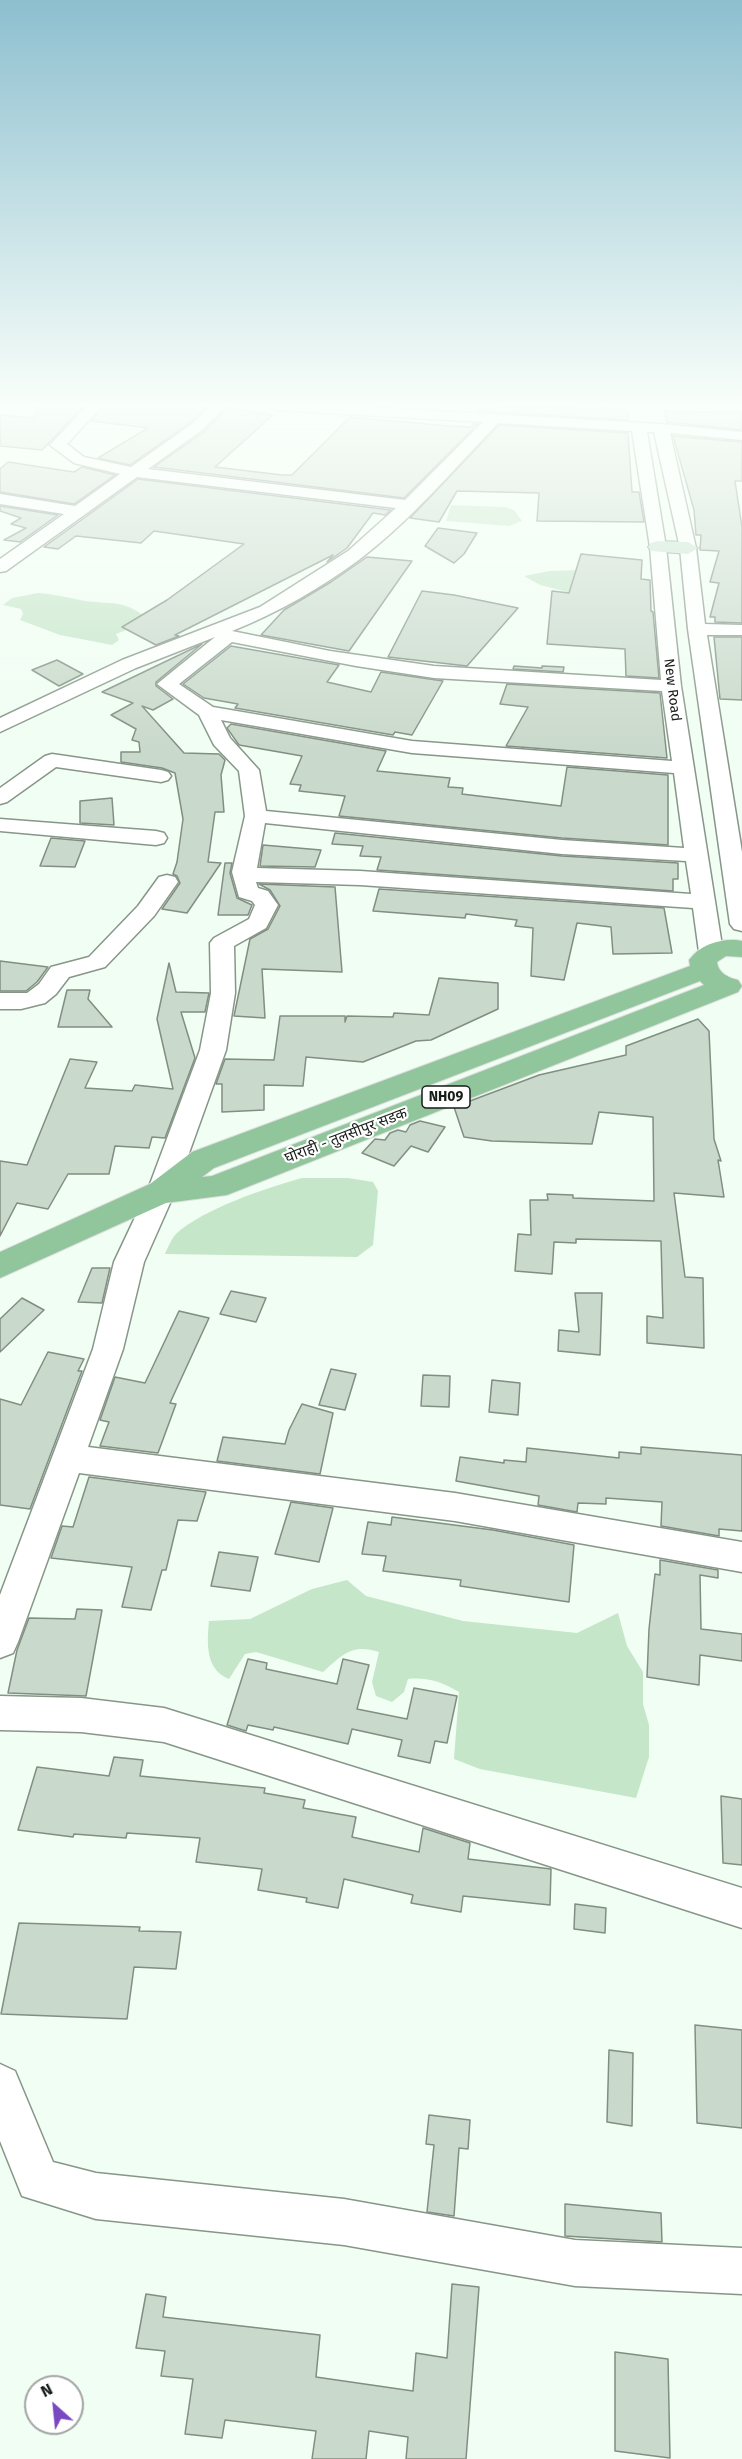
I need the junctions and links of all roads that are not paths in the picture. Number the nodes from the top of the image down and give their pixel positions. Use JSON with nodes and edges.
{"nodes":[{"id":1,"x":62,"y":521,"type":"edge"},
{"id":2,"x":392,"y":521,"type":"edge"},
{"id":3,"x":654,"y":521,"type":"edge"},
{"id":4,"x":682,"y":521,"type":"edge"},
{"id":5,"x":658,"y":547,"type":"junction"},
{"id":6,"x":688,"y":548,"type":"junction"},
{"id":7,"x":0,"y":567,"type":"edge"},
{"id":8,"x":697,"y":629,"type":"junction"},
{"id":9,"x":742,"y":630,"type":"edge"},
{"id":10,"x":222,"y":633,"type":"junction"},
{"id":11,"x":670,"y":686,"type":"junction"},
{"id":12,"x":207,"y":712,"type":"junction"},
{"id":13,"x":0,"y":726,"type":"edge"},
{"id":14,"x":683,"y":768,"type":"junction"},
{"id":15,"x":161,"y":776,"type":"dead end"},
{"id":16,"x":0,"y":798,"type":"edge"},
{"id":17,"x":256,"y":816,"type":"junction"},
{"id":18,"x":0,"y":825,"type":"edge"},
{"id":19,"x":156,"y":838,"type":"dead end"},
{"id":20,"x":696,"y":855,"type":"junction"},
{"id":21,"x":243,"y":872,"type":"junction"},
{"id":22,"x":167,"y":882,"type":"dead end"},
{"id":23,"x":704,"y":902,"type":"junction"},
{"id":24,"x":742,"y":924,"type":"edge"},
{"id":25,"x":742,"y":949,"type":"edge"},
{"id":26,"x":721,"y":974,"type":"edge"},
{"id":27,"x":0,"y":1001,"type":"edge"},
{"id":28,"x":161,"y":1192,"type":"junction"},
{"id":29,"x":4,"y":1261,"type":"edge"},
{"id":30,"x":67,"y":1458,"type":"junction"},
{"id":31,"x":742,"y":1557,"type":"edge"},
{"id":32,"x":0,"y":1642,"type":"edge"},
{"id":33,"x":0,"y":1713,"type":"edge"},
{"id":34,"x":742,"y":1908,"type":"edge"},
{"id":35,"x":0,"y":2086,"type":"edge"},
{"id":36,"x":742,"y":2271,"type":"edge"}],
"edges":[{"from":1,"to":7,"type":"street"},
{"from":2,"to":10,"type":"street"},
{"from":3,"to":5,"type":"street","name":"New Road"},
{"from":4,"to":6,"type":"street"},
{"from":5,"to":6,"type":"street"},
{"from":5,"to":11,"type":"street","name":"New Road"},
{"from":6,"to":8,"type":"street"},
{"from":8,"to":9,"type":"street"},
{"from":8,"to":24,"type":"street"},
{"from":10,"to":11,"type":"street"},
{"from":10,"to":12,"type":"street"},
{"from":10,"to":13,"type":"street"},
{"from":11,"to":14,"type":"street","name":"New Road"},
{"from":12,"to":14,"type":"street"},
{"from":12,"to":17,"type":"street"},
{"from":14,"to":20,"type":"street","name":"New Road"},
{"from":15,"to":16,"type":"street"},
{"from":17,"to":20,"type":"street"},
{"from":17,"to":21,"type":"street"},
{"from":18,"to":19,"type":"street"},
{"from":20,"to":23,"type":"street","name":"New Road"},
{"from":21,"to":23,"type":"street"},
{"from":21,"to":28,"type":"street"},
{"from":22,"to":27,"type":"street"},
{"from":23,"to":26,"type":"street","name":"New Road"},
{"from":25,"to":26,"type":"main road","number":"NH09"},
{"from":26,"to":28,"type":"main road","name":"घोराही - तुलसीपुर सडक","number":"NH09"},
{"from":28,"to":29,"type":"main road","name":"घोराही - तुलसीपुर सडक","number":"NH09"},
{"from":28,"to":30,"type":"street"},
{"from":30,"to":31,"type":"street"},
{"from":30,"to":32,"type":"street"},
{"from":33,"to":34,"type":"street"},
{"from":35,"to":36,"type":"street"}]}
